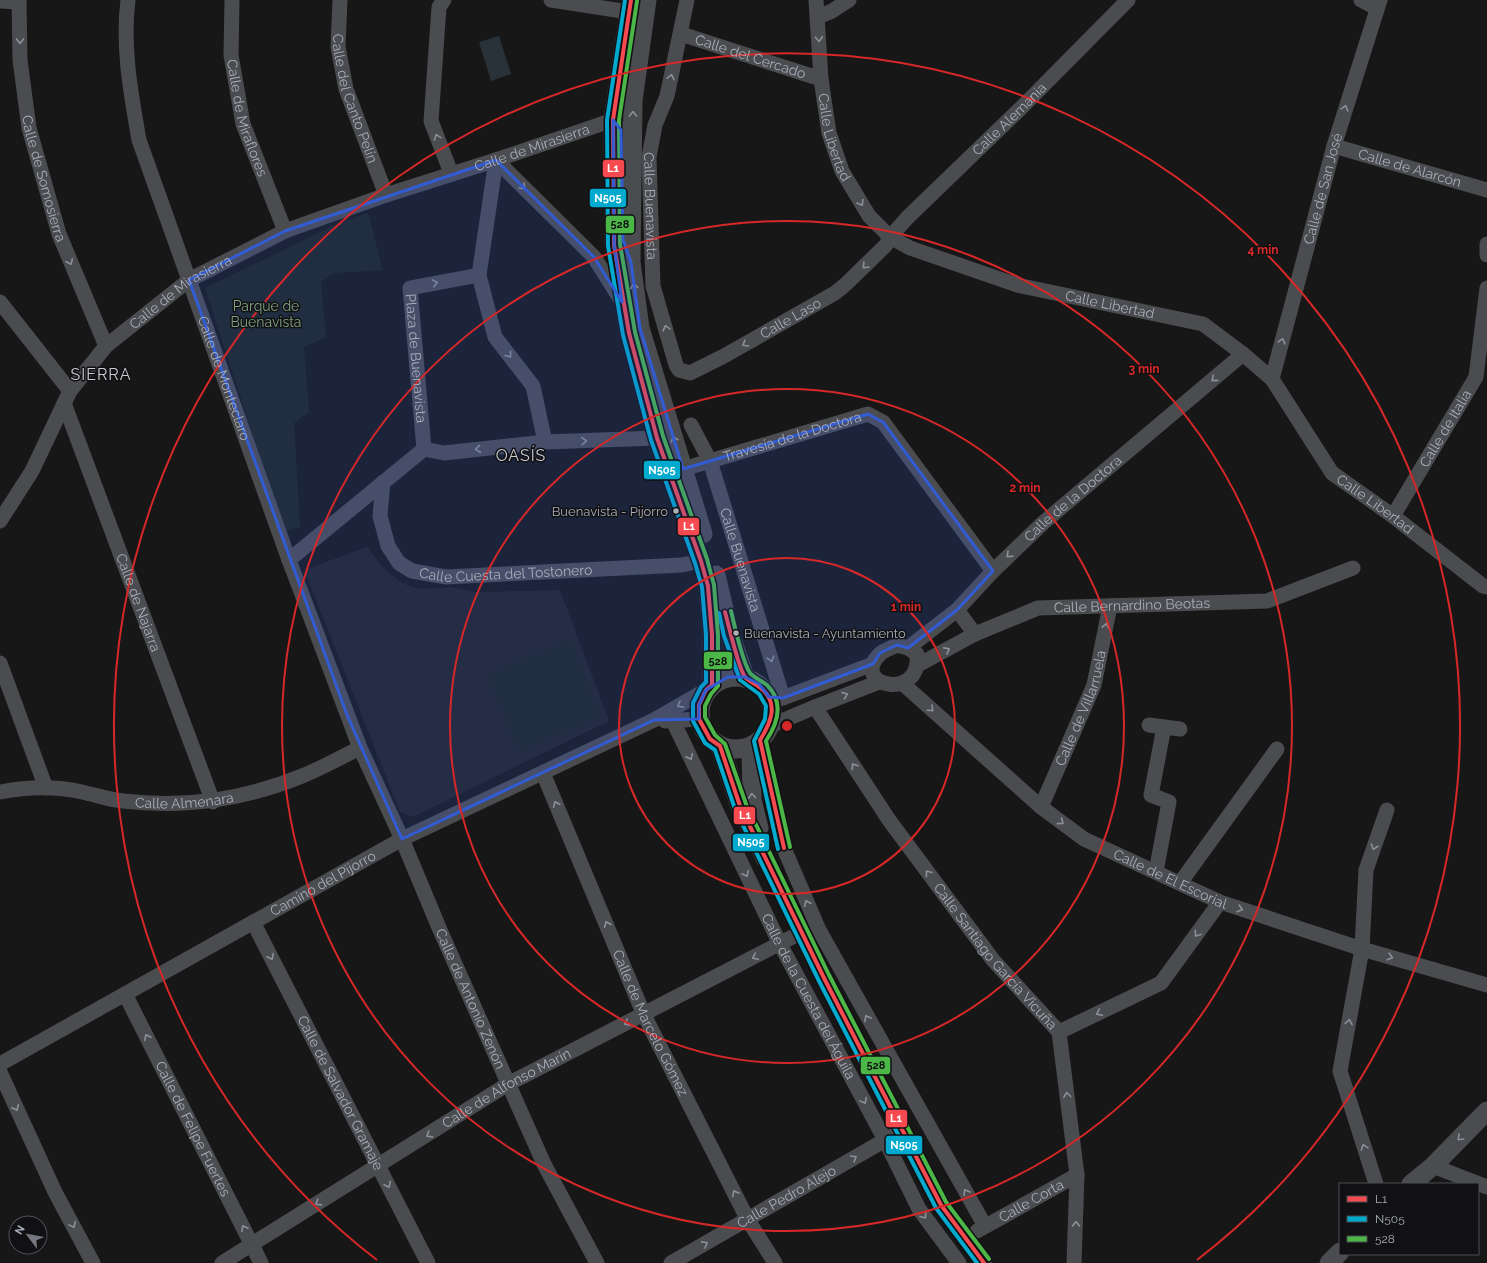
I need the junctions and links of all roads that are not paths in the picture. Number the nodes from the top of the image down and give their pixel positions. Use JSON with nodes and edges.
{"nodes":[{"id":1,"x":128,"y":0,"type":"edge"},
{"id":2,"x":232,"y":0,"type":"edge"},
{"id":3,"x":340,"y":0,"type":"edge"},
{"id":4,"x":444,"y":0,"type":"edge"},
{"id":5,"x":647,"y":0,"type":"edge"},
{"id":6,"x":687,"y":0,"type":"edge"},
{"id":7,"x":816,"y":0,"type":"edge"},
{"id":8,"x":849,"y":0,"type":"edge"},
{"id":9,"x":1128,"y":0,"type":"edge"},
{"id":10,"x":1361,"y":0,"type":"edge"},
{"id":11,"x":0,"y":1,"type":"edge"},
{"id":12,"x":19,"y":1,"type":"edge"},
{"id":13,"x":559,"y":1,"type":"edge"},
{"id":14,"x":1378,"y":4,"type":"edge"},
{"id":15,"x":630,"y":6,"type":"edge"},
{"id":16,"x":818,"y":17,"type":"junction"},
{"id":17,"x":681,"y":34,"type":"junction"},
{"id":18,"x":821,"y":79,"type":"junction"},
{"id":19,"x":613,"y":120,"type":"junction"},
{"id":20,"x":1334,"y":146,"type":"junction"},
{"id":21,"x":496,"y":160,"type":"junction"},
{"id":22,"x":451,"y":173,"type":"junction"},
{"id":23,"x":1487,"y":190,"type":"edge"},
{"id":24,"x":386,"y":194,"type":"junction"},
{"id":25,"x":285,"y":231,"type":"junction"},
{"id":26,"x":890,"y":237,"type":"junction"},
{"id":27,"x":1487,"y":244,"type":"edge"},
{"id":28,"x":1487,"y":255,"type":"edge"},
{"id":29,"x":631,"y":262,"type":"junction"},
{"id":30,"x":479,"y":276,"type":"junction"},
{"id":31,"x":190,"y":280,"type":"junction"},
{"id":32,"x":1487,"y":288,"type":"edge"},
{"id":33,"x":0,"y":302,"type":"edge"},
{"id":34,"x":622,"y":302,"type":"junction"},
{"id":35,"x":106,"y":346,"type":"junction"},
{"id":36,"x":1243,"y":354,"type":"junction"},
{"id":37,"x":676,"y":365,"type":"joint"},
{"id":38,"x":1482,"y":377,"type":"edge"},
{"id":39,"x":1272,"y":379,"type":"junction"},
{"id":40,"x":67,"y":397,"type":"junction"},
{"id":41,"x":691,"y":425,"type":"dead end"},
{"id":42,"x":657,"y":438,"type":"junction"},
{"id":43,"x":545,"y":442,"type":"junction"},
{"id":44,"x":424,"y":449,"type":"junction"},
{"id":45,"x":710,"y":462,"type":"junction"},
{"id":46,"x":683,"y":469,"type":"junction"},
{"id":47,"x":383,"y":482,"type":"junction"},
{"id":48,"x":1393,"y":516,"type":"junction"},
{"id":49,"x":0,"y":521,"type":"edge"},
{"id":50,"x":289,"y":560,"type":"junction"},
{"id":51,"x":701,"y":561,"type":"junction"},
{"id":52,"x":1353,"y":568,"type":"dead end"},
{"id":53,"x":993,"y":571,"type":"junction"},
{"id":54,"x":1487,"y":587,"type":"edge"},
{"id":55,"x":1110,"y":606,"type":"junction"},
{"id":56,"x":957,"y":610,"type":"junction"},
{"id":57,"x":975,"y":634,"type":"junction"},
{"id":58,"x":908,"y":648,"type":"junction"},
{"id":59,"x":0,"y":663,"type":"edge"},
{"id":60,"x":873,"y":664,"type":"junction"},
{"id":61,"x":918,"y":665,"type":"junction"},
{"id":62,"x":745,"y":677,"type":"junction"},
{"id":63,"x":880,"y":682,"type":"junction"},
{"id":64,"x":902,"y":683,"type":"junction"},
{"id":65,"x":709,"y":688,"type":"junction"},
{"id":66,"x":776,"y":697,"type":"junction"},
{"id":67,"x":815,"y":707,"type":"junction"},
{"id":68,"x":699,"y":719,"type":"junction"},
{"id":69,"x":654,"y":720,"type":"junction"},
{"id":70,"x":673,"y":721,"type":"junction"},
{"id":71,"x":1180,"y":729,"type":"dead end"},
{"id":72,"x":760,"y":738,"type":"junction"},
{"id":73,"x":720,"y":746,"type":"junction"},
{"id":74,"x":360,"y":748,"type":"junction"},
{"id":75,"x":1277,"y":749,"type":"dead end"},
{"id":76,"x":543,"y":773,"type":"junction"},
{"id":77,"x":46,"y":788,"type":"junction"},
{"id":78,"x":0,"y":792,"type":"edge"},
{"id":79,"x":213,"y":802,"type":"junction"},
{"id":80,"x":1041,"y":807,"type":"junction"},
{"id":81,"x":1387,"y":810,"type":"dead end"},
{"id":82,"x":402,"y":839,"type":"junction"},
{"id":83,"x":783,"y":846,"type":"junction"},
{"id":84,"x":765,"y":854,"type":"junction"},
{"id":85,"x":1156,"y":872,"type":"junction"},
{"id":86,"x":1180,"y":883,"type":"junction"},
{"id":87,"x":1220,"y":902,"type":"junction"},
{"id":88,"x":253,"y":922,"type":"junction"},
{"id":89,"x":802,"y":932,"type":"junction"},
{"id":90,"x":780,"y":944,"type":"junction"},
{"id":91,"x":1362,"y":949,"type":"junction"},
{"id":92,"x":840,"y":969,"type":"junction"},
{"id":93,"x":824,"y":978,"type":"junction"},
{"id":94,"x":1487,"y":986,"type":"edge"},
{"id":95,"x":125,"y":994,"type":"junction"},
{"id":96,"x":644,"y":1015,"type":"junction"},
{"id":97,"x":1059,"y":1032,"type":"junction"},
{"id":98,"x":879,"y":1039,"type":"junction"},
{"id":99,"x":860,"y":1049,"type":"junction"},
{"id":100,"x":0,"y":1064,"type":"edge"},
{"id":101,"x":0,"y":1072,"type":"edge"},
{"id":102,"x":508,"y":1084,"type":"junction"},
{"id":103,"x":908,"y":1090,"type":"junction"},
{"id":104,"x":887,"y":1100,"type":"junction"},
{"id":105,"x":1487,"y":1111,"type":"edge"},
{"id":106,"x":902,"y":1130,"type":"junction"},
{"id":107,"x":885,"y":1140,"type":"junction"},
{"id":108,"x":378,"y":1166,"type":"junction"},
{"id":109,"x":1433,"y":1166,"type":"junction"},
{"id":110,"x":1077,"y":1175,"type":"junction"},
{"id":111,"x":1376,"y":1183,"type":"edge"},
{"id":112,"x":1412,"y":1183,"type":"edge"},
{"id":113,"x":1477,"y":1183,"type":"edge"},
{"id":114,"x":748,"y":1220,"type":"junction"},
{"id":115,"x":985,"y":1226,"type":"junction"},
{"id":116,"x":966,"y":1238,"type":"junction"},
{"id":117,"x":252,"y":1244,"type":"junction"},
{"id":118,"x":1339,"y":1253,"type":"edge"},
{"id":119,"x":93,"y":1263,"type":"edge"},
{"id":120,"x":222,"y":1263,"type":"edge"},
{"id":121,"x":261,"y":1263,"type":"edge"},
{"id":122,"x":428,"y":1263,"type":"edge"},
{"id":123,"x":597,"y":1263,"type":"edge"},
{"id":124,"x":671,"y":1263,"type":"edge"},
{"id":125,"x":775,"y":1263,"type":"edge"},
{"id":126,"x":959,"y":1263,"type":"edge"},
{"id":127,"x":984,"y":1263,"type":"edge"},
{"id":128,"x":1074,"y":1263,"type":"edge"},
{"id":129,"x":1329,"y":1263,"type":"edge"}],
"edges":[{"from":1,"to":31,"type":"street","name":"Calle de Monteclaro"},
{"from":2,"to":25,"type":"street","name":"Calle de Miraflores"},
{"from":3,"to":24,"type":"street","name":"Calle del Canto Pelín"},
{"from":22,"to":4,"type":"street","one_way":true},
{"from":29,"to":5,"type":"street","name":"Calle Buenavista","one_way":true},
{"from":6,"to":17,"type":"street","name":"Calle Buenavista"},
{"from":7,"to":16,"type":"street","name":"Calle Libertad"},
{"from":8,"to":16,"type":"street"},
{"from":9,"to":26,"type":"street","name":"Calle Alemania"},
{"from":10,"to":14,"type":"street"},
{"from":11,"to":12,"type":"street"},
{"from":12,"to":35,"type":"street","name":"Calle de Somosierra","one_way":true},
{"from":13,"to":15,"type":"street"},
{"from":20,"to":14,"type":"street","name":"Calle de San José","one_way":true},
{"from":15,"to":19,"type":"street"},
{"from":16,"to":18,"type":"street","name":"Calle Libertad","one_way":true},
{"from":17,"to":18,"type":"street","name":"Calle del Cercado"},
{"from":37,"to":17,"type":"street","name":"Calle Buenavista","one_way":true},
{"from":18,"to":26,"type":"street","name":"Calle Libertad","one_way":true},
{"from":19,"to":21,"type":"street","name":"Calle de Mirasierra"},
{"from":19,"to":29,"type":"street","name":"Calle Buenavista"},
{"from":19,"to":34,"type":"street"},
{"from":20,"to":23,"type":"street","name":"Calle de Alarcón"},
{"from":39,"to":20,"type":"street","name":"Calle de San José","one_way":true},
{"from":21,"to":22,"type":"street","name":"Calle de Mirasierra"},
{"from":21,"to":30,"type":"street"},
{"from":21,"to":34,"type":"street","one_way":true},
{"from":22,"to":24,"type":"street","name":"Calle de Mirasierra"},
{"from":24,"to":25,"type":"street","name":"Calle de Mirasierra"},
{"from":25,"to":31,"type":"street","name":"Calle de Mirasierra"},
{"from":26,"to":36,"type":"street","name":"Calle Libertad"},
{"from":26,"to":37,"type":"street","name":"Calle Laso","one_way":true},
{"from":27,"to":28,"type":"street"},
{"from":46,"to":29,"type":"street","name":"Calle Buenavista","one_way":true},
{"from":30,"to":43,"type":"street","one_way":true},
{"from":44,"to":30,"type":"street","name":"Plaza de Buenavista","one_way":true},
{"from":31,"to":35,"type":"street","name":"Calle de Mirasierra"},
{"from":31,"to":50,"type":"street","name":"Calle de Monteclaro"},
{"from":32,"to":38,"type":"street","name":"Calle de Italia"},
{"from":33,"to":40,"type":"street","name":"Calle de Najarra"},
{"from":34,"to":42,"type":"street"},
{"from":35,"to":40,"type":"street","name":"Calle de Mirasierra"},
{"from":36,"to":39,"type":"street","name":"Calle Libertad"},
{"from":36,"to":53,"type":"street","name":"Calle de la Doctora","one_way":true},
{"from":38,"to":48,"type":"street","name":"Calle de Italia"},
{"from":39,"to":48,"type":"street","name":"Calle Libertad"},
{"from":40,"to":49,"type":"street","name":"Calle de Mirasierra"},
{"from":40,"to":79,"type":"street","name":"Calle de Najarra"},
{"from":41,"to":45,"type":"street","name":"Calle Buenavista"},
{"from":43,"to":42,"type":"street","one_way":true},
{"from":42,"to":51,"type":"street"},
{"from":43,"to":44,"type":"street","one_way":true},
{"from":44,"to":47,"type":"street"},
{"from":45,"to":46,"type":"street","name":"Travesía de la Doctora"},
{"from":45,"to":53,"type":"street","name":"Travesía de la Doctora"},
{"from":45,"to":66,"type":"street","name":"Calle Buenavista","one_way":true},
{"from":46,"to":62,"type":"street","name":"Calle Buenavista"},
{"from":47,"to":50,"type":"street"},
{"from":47,"to":51,"type":"street","name":"Calle Cuesta del Tostonero"},
{"from":48,"to":54,"type":"street","name":"Calle Libertad"},
{"from":50,"to":74,"type":"street","name":"Calle de Monteclaro"},
{"from":51,"to":65,"type":"street"},
{"from":52,"to":55,"type":"street","name":"Calle Bernardino Beotas"},
{"from":53,"to":56,"type":"street","name":"Calle de la Doctora"},
{"from":55,"to":57,"type":"street","name":"Calle Bernardino Beotas"},
{"from":80,"to":55,"type":"street","name":"Calle de Villarruela","one_way":true},
{"from":56,"to":57,"type":"street"},
{"from":56,"to":58,"type":"street","name":"Calle de la Doctora"},
{"from":61,"to":57,"type":"street","name":"Calle Bernardino Beotas","one_way":true},
{"from":58,"to":60,"type":"street"},
{"from":58,"to":61,"type":"street"},
{"from":59,"to":77,"type":"street"},
{"from":60,"to":63,"type":"street"},
{"from":60,"to":66,"type":"street"},
{"from":61,"to":64,"type":"street"},
{"from":62,"to":65,"type":"street"},
{"from":62,"to":66,"type":"street"},
{"from":63,"to":64,"type":"street"},
{"from":67,"to":63,"type":"street","one_way":true},
{"from":64,"to":80,"type":"street","name":"Calle de El Escorial","one_way":true},
{"from":65,"to":68,"type":"street"},
{"from":65,"to":69,"type":"street","name":"Camino del Pijorro","one_way":true},
{"from":66,"to":72,"type":"street"},
{"from":67,"to":72,"type":"street"},
{"from":97,"to":67,"type":"street","name":"Calle Santiago García Vicuña","one_way":true},
{"from":68,"to":70,"type":"street","name":"Camino del Pijorro"},
{"from":68,"to":73,"type":"street"},
{"from":69,"to":70,"type":"street","name":"Camino del Pijorro"},
{"from":69,"to":76,"type":"street","name":"Camino del Pijorro"},
{"from":70,"to":90,"type":"street","name":"Calle de la Cuesta del Águila","one_way":true},
{"from":71,"to":85,"type":"street"},
{"from":72,"to":73,"type":"street"},
{"from":72,"to":83,"type":"street"},
{"from":84,"to":72,"type":"street","name":"Calle de la Cuesta del Águila","one_way":true},
{"from":73,"to":84,"type":"street","name":"Calle de la Cuesta del Águila"},
{"from":74,"to":79,"type":"street","name":"Calle Almenara"},
{"from":74,"to":82,"type":"street","name":"Calle de Antonio Zenón"},
{"from":75,"to":86,"type":"street"},
{"from":76,"to":82,"type":"street","name":"Camino del Pijorro"},
{"from":96,"to":76,"type":"street","name":"Calle de Marcelo Gómez","one_way":true},
{"from":77,"to":78,"type":"street","name":"Calle Almenara"},
{"from":77,"to":79,"type":"street","name":"Calle Almenara"},
{"from":80,"to":85,"type":"street","name":"Calle de El Escorial","one_way":true},
{"from":81,"to":91,"type":"street","one_way":true},
{"from":82,"to":88,"type":"street","name":"Camino del Pijorro"},
{"from":82,"to":102,"type":"street","name":"Calle de Antonio Zenón"},
{"from":83,"to":84,"type":"street"},
{"from":92,"to":83,"type":"street","one_way":true},
{"from":84,"to":89,"type":"street","name":"Calle de la Cuesta del Águila"},
{"from":85,"to":86,"type":"street","name":"Calle de El Escorial"},
{"from":86,"to":87,"type":"street","name":"Calle de El Escorial"},
{"from":87,"to":91,"type":"street","name":"Calle de El Escorial","one_way":true},
{"from":87,"to":97,"type":"street","one_way":true},
{"from":88,"to":95,"type":"street","name":"Camino del Pijorro"},
{"from":88,"to":108,"type":"street","name":"Calle de Salvador Gramaje","one_way":true},
{"from":89,"to":90,"type":"street","name":"Calle de Alfonso Marín"},
{"from":89,"to":93,"type":"street","name":"Calle de la Cuesta del Águila"},
{"from":90,"to":96,"type":"street","name":"Calle de Alfonso Marín","one_way":true},
{"from":90,"to":107,"type":"street","name":"Calle de la Cuesta del Águila","one_way":true},
{"from":91,"to":94,"type":"street","name":"Calle de El Escorial","one_way":true},
{"from":111,"to":91,"type":"street","one_way":true},
{"from":92,"to":93,"type":"street","name":"Calle de la Cuesta del Águila"},
{"from":98,"to":92,"type":"street","one_way":true},
{"from":93,"to":99,"type":"street","name":"Calle de la Cuesta del Águila"},
{"from":95,"to":100,"type":"street","name":"Camino del Pijorro"},
{"from":117,"to":95,"type":"street","name":"Calle de Felipe Fuertes","one_way":true},
{"from":96,"to":102,"type":"street","name":"Calle de Alfonso Marín","one_way":true},
{"from":114,"to":96,"type":"street","name":"Calle de Marcelo Gómez","one_way":true},
{"from":110,"to":97,"type":"street","name":"Calle Santiago García Vicuña","one_way":true},
{"from":98,"to":99,"type":"street","name":"Calle de la Cuesta del Águila"},
{"from":98,"to":103,"type":"street"},
{"from":99,"to":104,"type":"street","name":"Calle de la Cuesta del Águila"},
{"from":101,"to":119,"type":"street","one_way":true},
{"from":102,"to":108,"type":"street","name":"Calle de Alfonso Marín","one_way":true},
{"from":102,"to":123,"type":"street","name":"Calle de Antonio Zenón"},
{"from":103,"to":104,"type":"street"},
{"from":115,"to":103,"type":"street","one_way":true},
{"from":104,"to":106,"type":"street","name":"Calle de la Cuesta del Águila"},
{"from":105,"to":109,"type":"street","one_way":true},
{"from":106,"to":107,"type":"street","name":"Calle Pedro Alejo"},
{"from":106,"to":116,"type":"street","name":"Calle de la Cuesta del Águila"},
{"from":114,"to":107,"type":"street","name":"Calle Pedro Alejo","one_way":true},
{"from":107,"to":126,"type":"street","name":"Calle de la Cuesta del Águila","one_way":true},
{"from":108,"to":117,"type":"street","name":"Calle de Alfonso Marín","one_way":true},
{"from":108,"to":122,"type":"street","name":"Calle de Salvador Gramaje","one_way":true},
{"from":109,"to":112,"type":"street"},
{"from":109,"to":113,"type":"street"},
{"from":110,"to":115,"type":"street","name":"Calle Corta"},
{"from":128,"to":110,"type":"street","name":"Calle Santiago García Vicuña","one_way":true},
{"from":124,"to":114,"type":"street","name":"Calle Pedro Alejo","one_way":true},
{"from":114,"to":125,"type":"street","name":"Calle de Marcelo Gómez"},
{"from":115,"to":116,"type":"street"},
{"from":116,"to":127,"type":"street","name":"Calle de la Cuesta del Águila"},
{"from":117,"to":120,"type":"street","name":"Calle de Alfonso Marín"},
{"from":117,"to":121,"type":"street","name":"Calle de Felipe Fuertes"},
{"from":118,"to":129,"type":"street"}]}
